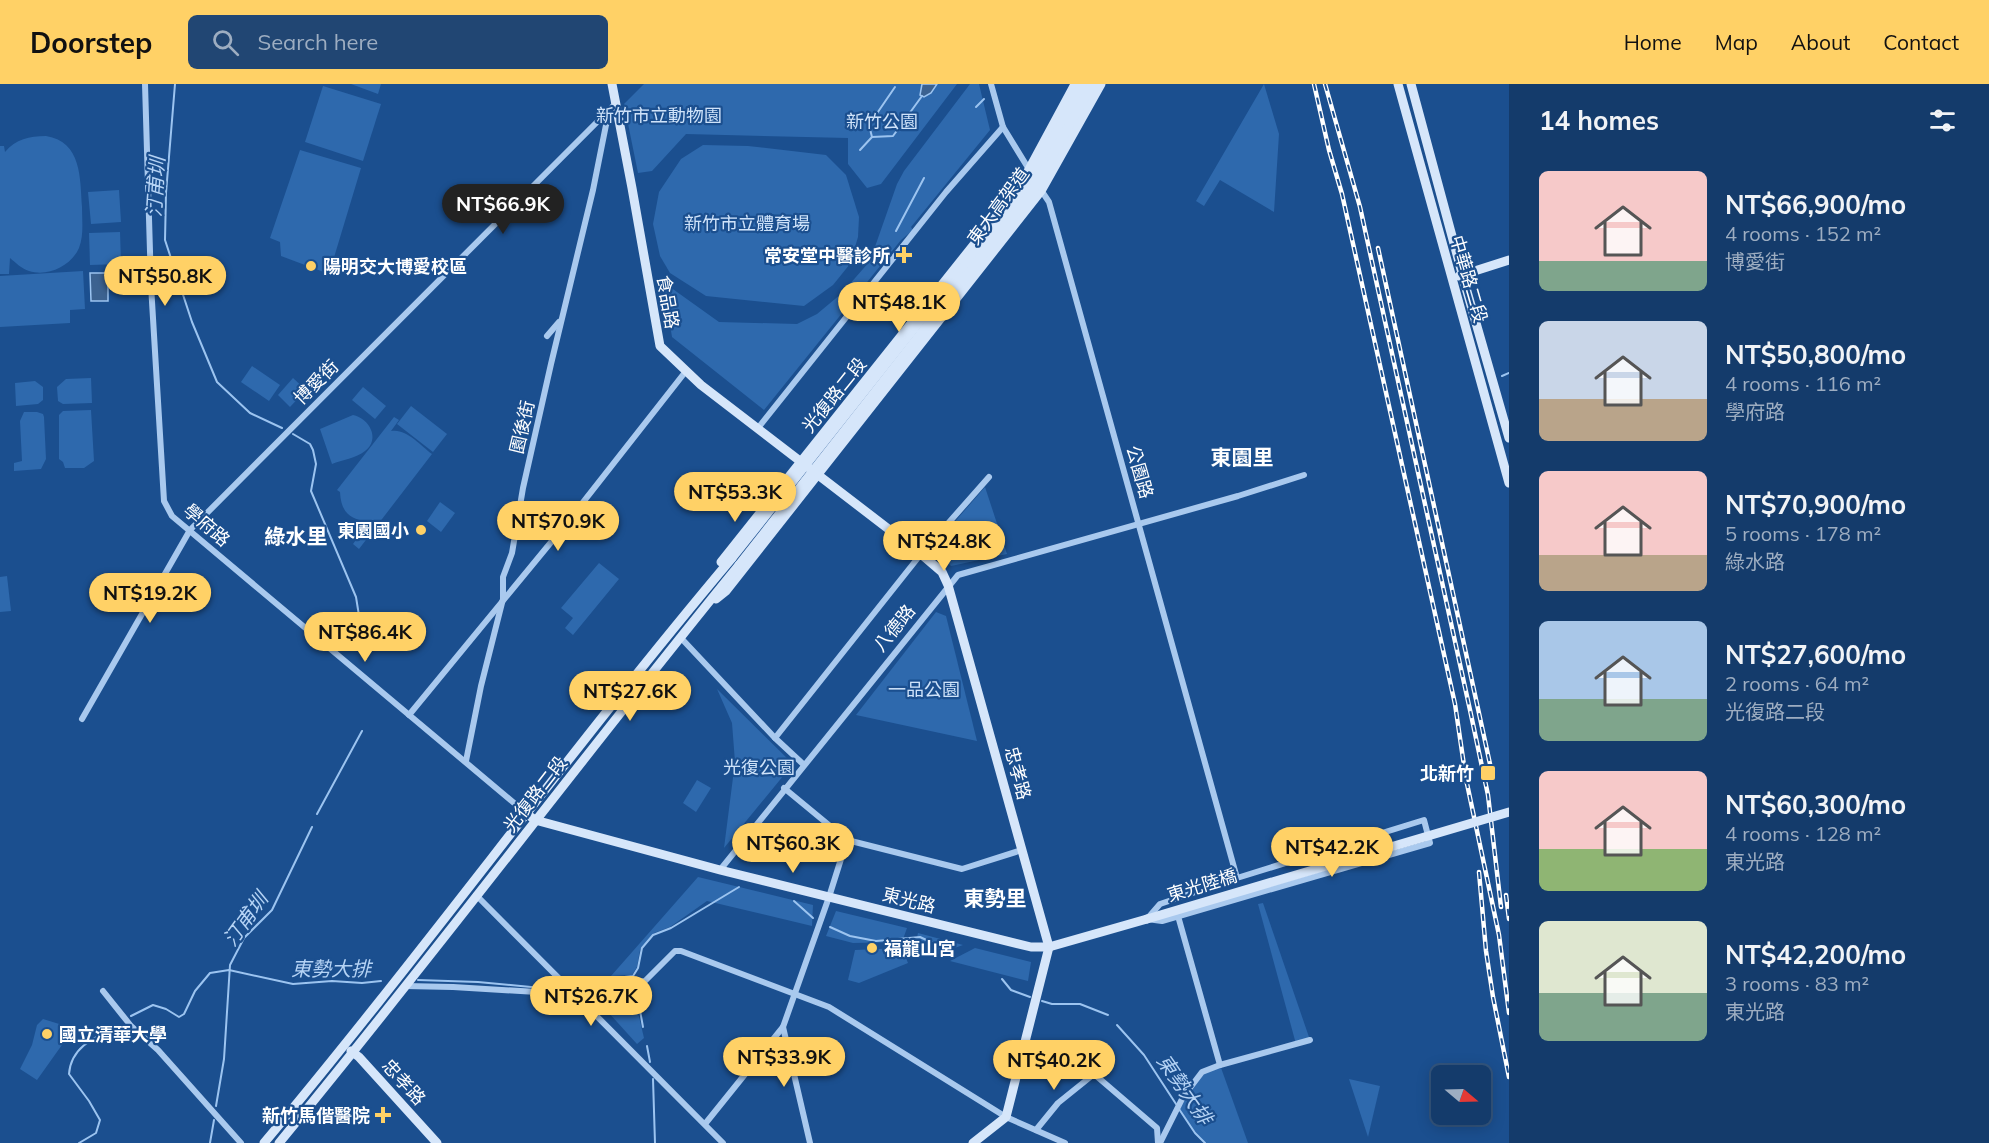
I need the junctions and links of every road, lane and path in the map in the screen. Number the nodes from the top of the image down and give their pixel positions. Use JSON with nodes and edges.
{"nodes":[{"id":1,"x":145,"y":84,"type":"edge"},
{"id":2,"x":612,"y":84,"type":"edge"},
{"id":3,"x":992,"y":84,"type":"edge"},
{"id":4,"x":1077,"y":84,"type":"edge"},
{"id":5,"x":1092,"y":84,"type":"edge"},
{"id":6,"x":1101,"y":84,"type":"edge"},
{"id":7,"x":1411,"y":84,"type":"edge"},
{"id":8,"x":1397,"y":87,"type":"edge"},
{"id":9,"x":617,"y":102,"type":"junction"},
{"id":10,"x":1085,"y":113,"type":"junction"},
{"id":11,"x":1003,"y":127,"type":"junction"},
{"id":12,"x":1030,"y":171,"type":"junction"},
{"id":13,"x":1041,"y":191,"type":"junction"},
{"id":14,"x":982,"y":242,"type":"junction"},
{"id":15,"x":1509,"y":260,"type":"edge"},
{"id":16,"x":1462,"y":276,"type":"junction"},
{"id":17,"x":1450,"y":278,"type":"junction"},
{"id":18,"x":562,"y":319,"type":"junction"},
{"id":19,"x":547,"y":336,"type":"dead end"},
{"id":20,"x":686,"y":371,"type":"junction"},
{"id":21,"x":758,"y":428,"type":"junction"},
{"id":22,"x":1509,"y":438,"type":"edge"},
{"id":23,"x":801,"y":461,"type":"junction"},
{"id":24,"x":817,"y":473,"type":"junction"},
{"id":25,"x":1304,"y":475,"type":"dead end"},
{"id":26,"x":988,"y":477,"type":"dead end"},
{"id":27,"x":1509,"y":483,"type":"edge"},
{"id":28,"x":1139,"y":523,"type":"junction"},
{"id":29,"x":190,"y":530,"type":"junction"},
{"id":30,"x":921,"y":554,"type":"junction"},
{"id":31,"x":736,"y":562,"type":"junction"},
{"id":32,"x":948,"y":585,"type":"junction"},
{"id":33,"x":503,"y":598,"type":"junction"},
{"id":34,"x":695,"y":602,"type":"junction"},
{"id":35,"x":704,"y":608,"type":"junction"},
{"id":36,"x":681,"y":638,"type":"junction"},
{"id":37,"x":409,"y":715,"type":"junction"},
{"id":38,"x":82,"y":719,"type":"dead end"},
{"id":39,"x":775,"y":738,"type":"junction"},
{"id":40,"x":466,"y":761,"type":"junction"},
{"id":41,"x":803,"y":764,"type":"junction"},
{"id":42,"x":784,"y":788,"type":"junction"},
{"id":43,"x":1509,"y":812,"type":"edge"},
{"id":44,"x":526,"y":813,"type":"junction"},
{"id":45,"x":535,"y":820,"type":"junction"},
{"id":46,"x":847,"y":840,"type":"junction"},
{"id":47,"x":1022,"y":850,"type":"junction"},
{"id":48,"x":1309,"y":855,"type":"junction"},
{"id":49,"x":720,"y":870,"type":"junction"},
{"id":50,"x":1316,"y":877,"type":"junction"},
{"id":51,"x":1237,"y":878,"type":"junction"},
{"id":52,"x":476,"y":895,"type":"junction"},
{"id":53,"x":829,"y":897,"type":"junction"},
{"id":54,"x":1178,"y":916,"type":"junction"},
{"id":55,"x":1147,"y":919,"type":"junction"},
{"id":56,"x":1049,"y":946,"type":"junction"},
{"id":57,"x":405,"y":986,"type":"junction"},
{"id":58,"x":570,"y":988,"type":"junction"},
{"id":59,"x":103,"y":991,"type":"dead end"},
{"id":60,"x":795,"y":993,"type":"junction"},
{"id":61,"x":585,"y":1004,"type":"junction"},
{"id":62,"x":783,"y":1027,"type":"junction"},
{"id":63,"x":1310,"y":1040,"type":"dead end"},
{"id":64,"x":344,"y":1045,"type":"junction"},
{"id":65,"x":354,"y":1053,"type":"junction"},
{"id":66,"x":1220,"y":1065,"type":"junction"},
{"id":67,"x":1006,"y":1117,"type":"junction"},
{"id":68,"x":705,"y":1124,"type":"junction"},
{"id":69,"x":1036,"y":1130,"type":"junction"},
{"id":70,"x":240,"y":1143,"type":"edge"},
{"id":71,"x":264,"y":1143,"type":"edge"},
{"id":72,"x":279,"y":1143,"type":"edge"},
{"id":73,"x":436,"y":1143,"type":"edge"},
{"id":74,"x":723,"y":1143,"type":"edge"},
{"id":75,"x":810,"y":1143,"type":"edge"},
{"id":76,"x":973,"y":1143,"type":"edge"},
{"id":77,"x":1065,"y":1143,"type":"edge"},
{"id":78,"x":1159,"y":1143,"type":"edge"}],
"edges":[{"from":1,"to":29,"type":"street","name":"學府路"},
{"from":2,"to":9,"type":"main road","name":"食品路"},
{"from":3,"to":11,"type":"street","name":"公園路"},
{"from":4,"to":10,"type":"main road"},
{"from":4,"to":12,"type":"main road","name":"光復路二段"},
{"from":4,"to":14,"type":"main road","name":"東大高架道","bridge":true},
{"from":5,"to":31,"type":"main road","name":"東大高架道","bridge":true},
{"from":6,"to":10,"type":"main road","name":"光復路二段"},
{"from":7,"to":16,"type":"main road","name":"中華路二段"},
{"from":8,"to":17,"type":"main road","name":"中華路二段"},
{"from":9,"to":18,"type":"street","name":"園後街"},
{"from":9,"to":20,"type":"main road","name":"食品路"},
{"from":9,"to":29,"type":"street","name":"博愛街"},
{"from":10,"to":13,"type":"main road","name":"光復路二段"},
{"from":11,"to":12,"type":"street","name":"公園路"},
{"from":11,"to":21,"type":"street"},
{"from":12,"to":13,"type":"street","name":"公園路"},
{"from":12,"to":23,"type":"main road","name":"光復路二段"},
{"from":13,"to":24,"type":"main road","name":"光復路二段"},
{"from":13,"to":28,"type":"street","name":"公園路"},
{"from":14,"to":23,"type":"main road","bridge":true},
{"from":14,"to":31,"type":"main road","name":"東大高架道","bridge":true},
{"from":15,"to":16,"type":"main road"},
{"from":16,"to":17,"type":"main road"},
{"from":16,"to":22,"type":"main road","name":"中華路二段"},
{"from":17,"to":27,"type":"main road","name":"中華路二段"},
{"from":18,"to":19,"type":"street"},
{"from":18,"to":33,"type":"street","name":"園後街"},
{"from":20,"to":21,"type":"main road","name":"食品路"},
{"from":20,"to":33,"type":"street"},
{"from":21,"to":23,"type":"main road","name":"食品路"},
{"from":23,"to":24,"type":"main road","name":"忠孝路"},
{"from":23,"to":34,"type":"main road","name":"光復路二段"},
{"from":24,"to":30,"type":"main road","name":"忠孝路"},
{"from":24,"to":35,"type":"main road","name":"光復路二段"},
{"from":25,"to":28,"type":"street","name":"八德路"},
{"from":26,"to":30,"type":"street"},
{"from":28,"to":32,"type":"street","name":"八德路"},
{"from":28,"to":51,"type":"street","name":"公園路"},
{"from":29,"to":37,"type":"street","name":"學府路"},
{"from":29,"to":38,"type":"street","name":"博愛街"},
{"from":30,"to":32,"type":"main road","name":"忠孝路"},
{"from":30,"to":39,"type":"street"},
{"from":31,"to":34,"type":"main road","name":"光復路二段"},
{"from":31,"to":35,"type":"main road","name":"光復路二段"},
{"from":32,"to":41,"type":"street","name":"八德路"},
{"from":32,"to":47,"type":"main road","name":"忠孝路"},
{"from":33,"to":37,"type":"street"},
{"from":33,"to":40,"type":"street","name":"園後街"},
{"from":34,"to":44,"type":"main road","name":"光復路二段"},
{"from":35,"to":36,"type":"main road","name":"光復路二段"},
{"from":36,"to":39,"type":"street"},
{"from":36,"to":45,"type":"main road","name":"光復路二段"},
{"from":37,"to":40,"type":"street","name":"學府路"},
{"from":39,"to":41,"type":"street"},
{"from":40,"to":44,"type":"street","name":"學府路"},
{"from":41,"to":42,"type":"street","name":"八德路"},
{"from":42,"to":46,"type":"street"},
{"from":42,"to":49,"type":"street","name":"八德路"},
{"from":43,"to":55,"type":"main road","name":"東光陸橋","bridge":true},
{"from":44,"to":45,"type":"main road","name":"東光路"},
{"from":44,"to":64,"type":"main road","name":"光復路二段"},
{"from":45,"to":49,"type":"main road","name":"東光路"},
{"from":45,"to":52,"type":"main road","name":"光復路二段"},
{"from":46,"to":47,"type":"street"},
{"from":46,"to":53,"type":"street"},
{"from":47,"to":56,"type":"main road","name":"忠孝路"},
{"from":48,"to":50,"type":"street"},
{"from":48,"to":50,"type":"street","name":"東光路"},
{"from":48,"to":51,"type":"street","name":"東光路"},
{"from":49,"to":53,"type":"main road","name":"東光路"},
{"from":50,"to":54,"type":"street","name":"東光路"},
{"from":51,"to":55,"type":"street","name":"東光路"},
{"from":52,"to":57,"type":"main road","name":"光復路二段"},
{"from":52,"to":58,"type":"street"},
{"from":53,"to":56,"type":"main road","name":"東光路"},
{"from":53,"to":60,"type":"street"},
{"from":54,"to":55,"type":"street","name":"東光路"},
{"from":54,"to":66,"type":"street"},
{"from":55,"to":56,"type":"main road","name":"東光路"},
{"from":56,"to":67,"type":"main road","name":"忠孝路"},
{"from":57,"to":58,"type":"street"},
{"from":57,"to":65,"type":"main road"},
{"from":58,"to":61,"type":"street"},
{"from":59,"to":70,"type":"street"},
{"from":60,"to":61,"type":"street"},
{"from":60,"to":62,"type":"street"},
{"from":60,"to":67,"type":"street"},
{"from":61,"to":68,"type":"street"},
{"from":62,"to":68,"type":"street"},
{"from":62,"to":75,"type":"street"},
{"from":63,"to":66,"type":"street"},
{"from":64,"to":65,"type":"main road","name":"忠孝路"},
{"from":64,"to":71,"type":"main road"},
{"from":65,"to":72,"type":"main road"},
{"from":65,"to":73,"type":"main road","name":"忠孝路"},
{"from":66,"to":78,"type":"street"},
{"from":67,"to":69,"type":"street"},
{"from":67,"to":76,"type":"main road"},
{"from":68,"to":74,"type":"street"},
{"from":69,"to":77,"type":"street"},
{"from":69,"to":78,"type":"street"}]}
